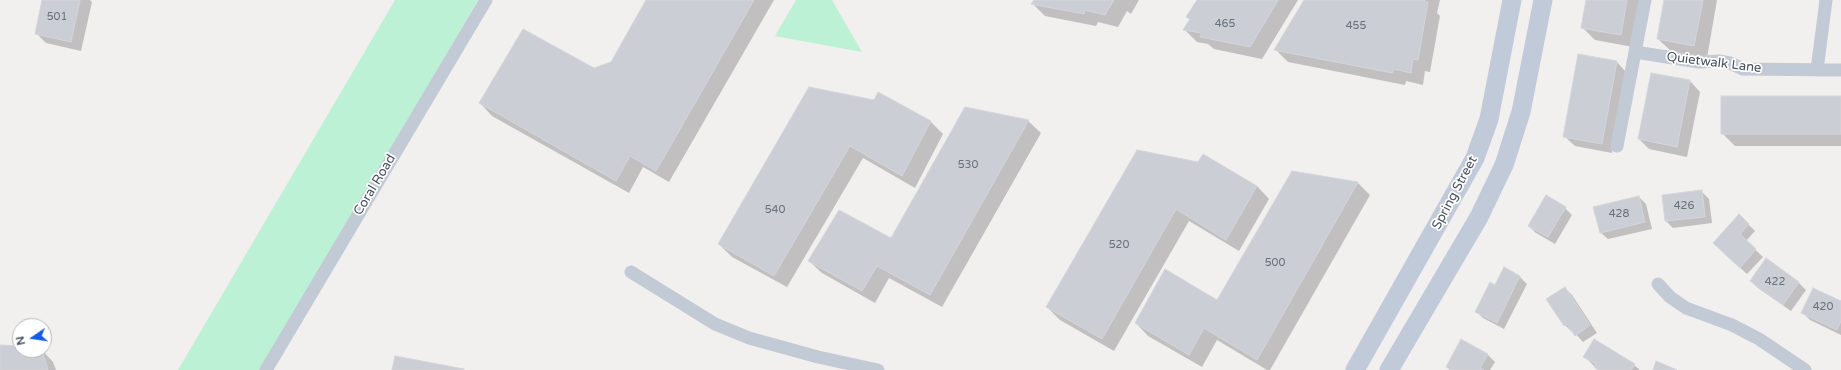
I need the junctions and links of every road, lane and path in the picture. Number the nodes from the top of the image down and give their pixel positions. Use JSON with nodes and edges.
{"nodes":[{"id":1,"x":486,"y":0,"type":"edge"},
{"id":2,"x":1512,"y":0,"type":"edge"},
{"id":3,"x":1543,"y":0,"type":"edge"},
{"id":4,"x":1645,"y":0,"type":"edge"},
{"id":5,"x":1826,"y":0,"type":"edge"},
{"id":6,"x":1635,"y":52,"type":"junction"},
{"id":7,"x":1817,"y":70,"type":"junction"},
{"id":8,"x":1841,"y":70,"type":"edge"},
{"id":9,"x":1617,"y":146,"type":"dead end"},
{"id":10,"x":631,"y":272,"type":"dead end"},
{"id":11,"x":1658,"y":284,"type":"dead end"},
{"id":12,"x":266,"y":370,"type":"edge"},
{"id":13,"x":878,"y":370,"type":"edge"},
{"id":14,"x":1355,"y":370,"type":"edge"},
{"id":15,"x":1390,"y":370,"type":"edge"},
{"id":16,"x":1805,"y":370,"type":"edge"}],
"edges":[{"from":1,"to":12,"type":"street","name":"Coral Road"},
{"from":2,"to":14,"type":"main road","name":"Spring Street"},
{"from":3,"to":15,"type":"main road"},
{"from":4,"to":6,"type":"street"},
{"from":5,"to":7,"type":"street"},
{"from":6,"to":7,"type":"street","name":"Quietwalk Lane"},
{"from":6,"to":9,"type":"street"},
{"from":7,"to":8,"type":"street","name":"Quietwalk Lane"},
{"from":10,"to":13,"type":"street"},
{"from":11,"to":16,"type":"street"}]}
